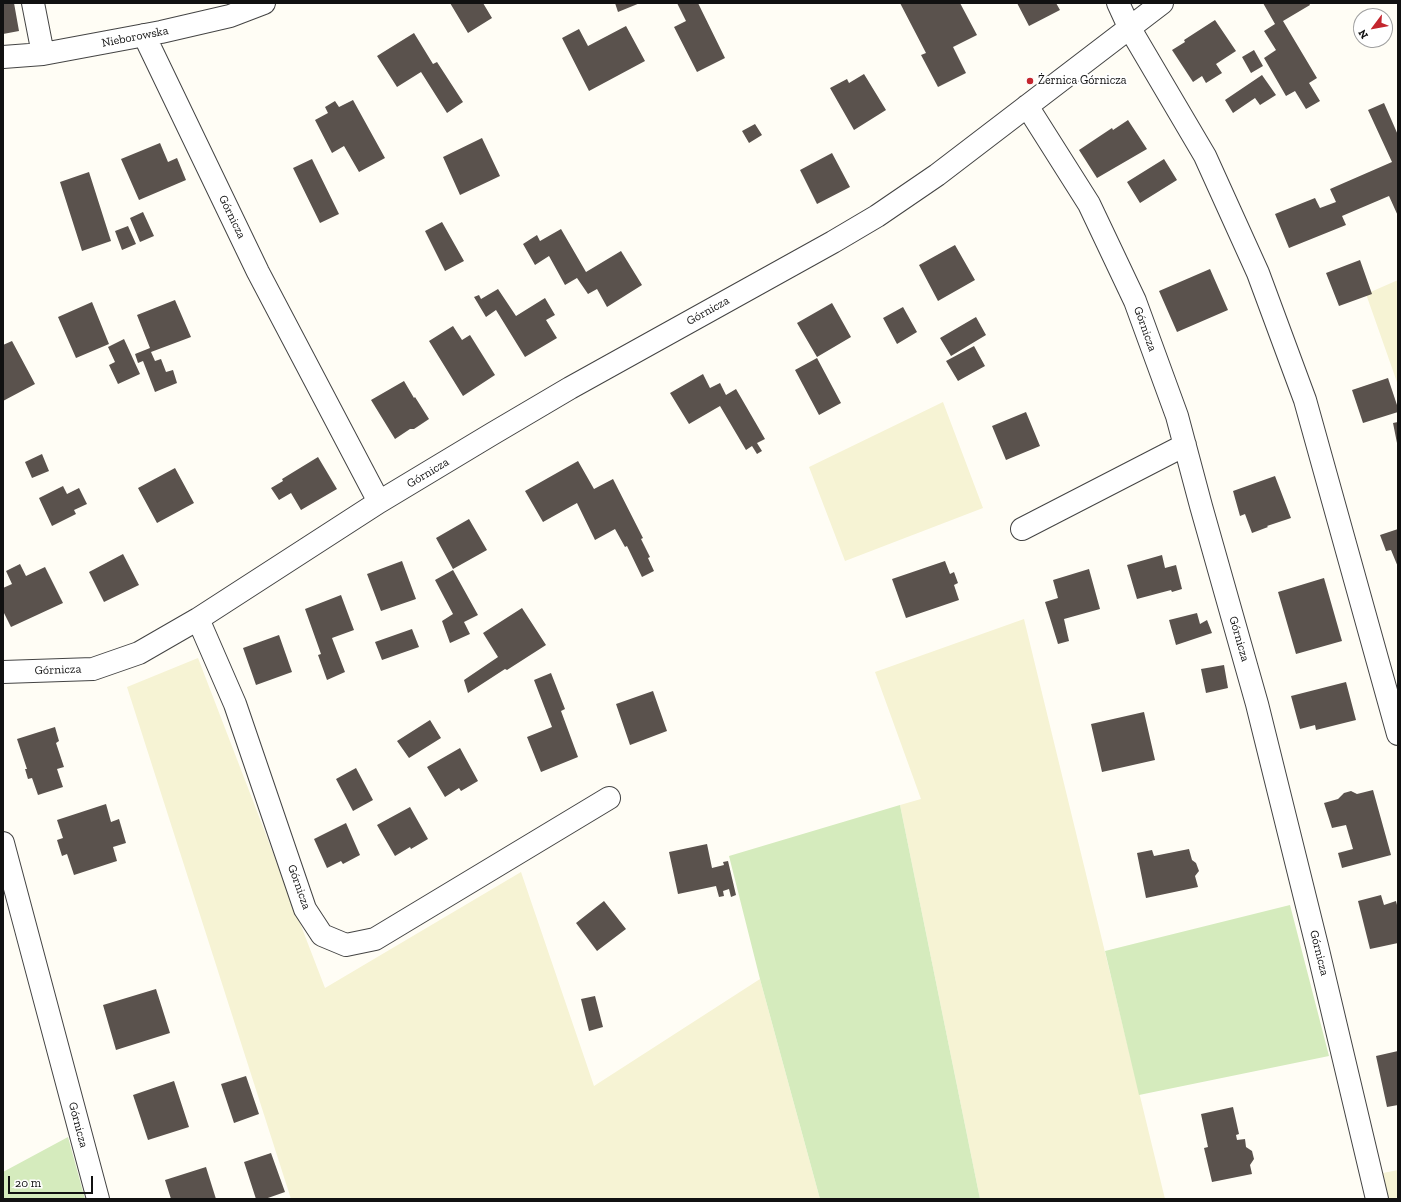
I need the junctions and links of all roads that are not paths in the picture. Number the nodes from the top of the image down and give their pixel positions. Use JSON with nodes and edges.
{"nodes":[{"id":1,"x":33,"y":3,"type":"edge"},
{"id":2,"x":264,"y":3,"type":"edge"},
{"id":3,"x":1118,"y":3,"type":"edge"},
{"id":4,"x":1162,"y":3,"type":"edge"},
{"id":5,"x":1129,"y":27,"type":"junction"},
{"id":6,"x":144,"y":35,"type":"junction"},
{"id":7,"x":43,"y":54,"type":"junction"},
{"id":8,"x":3,"y":57,"type":"edge"},
{"id":9,"x":1027,"y":106,"type":"junction"},
{"id":10,"x":1184,"y":445,"type":"junction"},
{"id":11,"x":380,"y":502,"type":"junction"},
{"id":12,"x":1022,"y":529,"type":"dead end"},
{"id":13,"x":198,"y":619,"type":"junction"},
{"id":14,"x":3,"y":672,"type":"edge"},
{"id":15,"x":1398,"y":734,"type":"edge"},
{"id":16,"x":609,"y":798,"type":"dead end"},
{"id":17,"x":3,"y":843,"type":"edge"},
{"id":18,"x":98,"y":1199,"type":"edge"},
{"id":19,"x":1377,"y":1199,"type":"edge"}],
"edges":[{"from":1,"to":7,"type":"street"},
{"from":2,"to":6,"type":"street","name":"Nieborowska"},
{"from":3,"to":5,"type":"street"},
{"from":4,"to":5,"type":"street","name":"Górnicza"},
{"from":5,"to":9,"type":"street","name":"Górnicza"},
{"from":5,"to":15,"type":"street"},
{"from":6,"to":7,"type":"street","name":"Nieborowska"},
{"from":6,"to":11,"type":"street","name":"Górnicza"},
{"from":7,"to":8,"type":"street","name":"Nieborowska"},
{"from":9,"to":10,"type":"street","name":"Górnicza"},
{"from":9,"to":11,"type":"street","name":"Górnicza"},
{"from":10,"to":12,"type":"street"},
{"from":10,"to":19,"type":"street","name":"Górnicza"},
{"from":11,"to":13,"type":"street","name":"Górnicza"},
{"from":13,"to":14,"type":"street","name":"Górnicza"},
{"from":13,"to":16,"type":"street","name":"Górnicza"},
{"from":17,"to":18,"type":"street","name":"Górnicza"}]}
